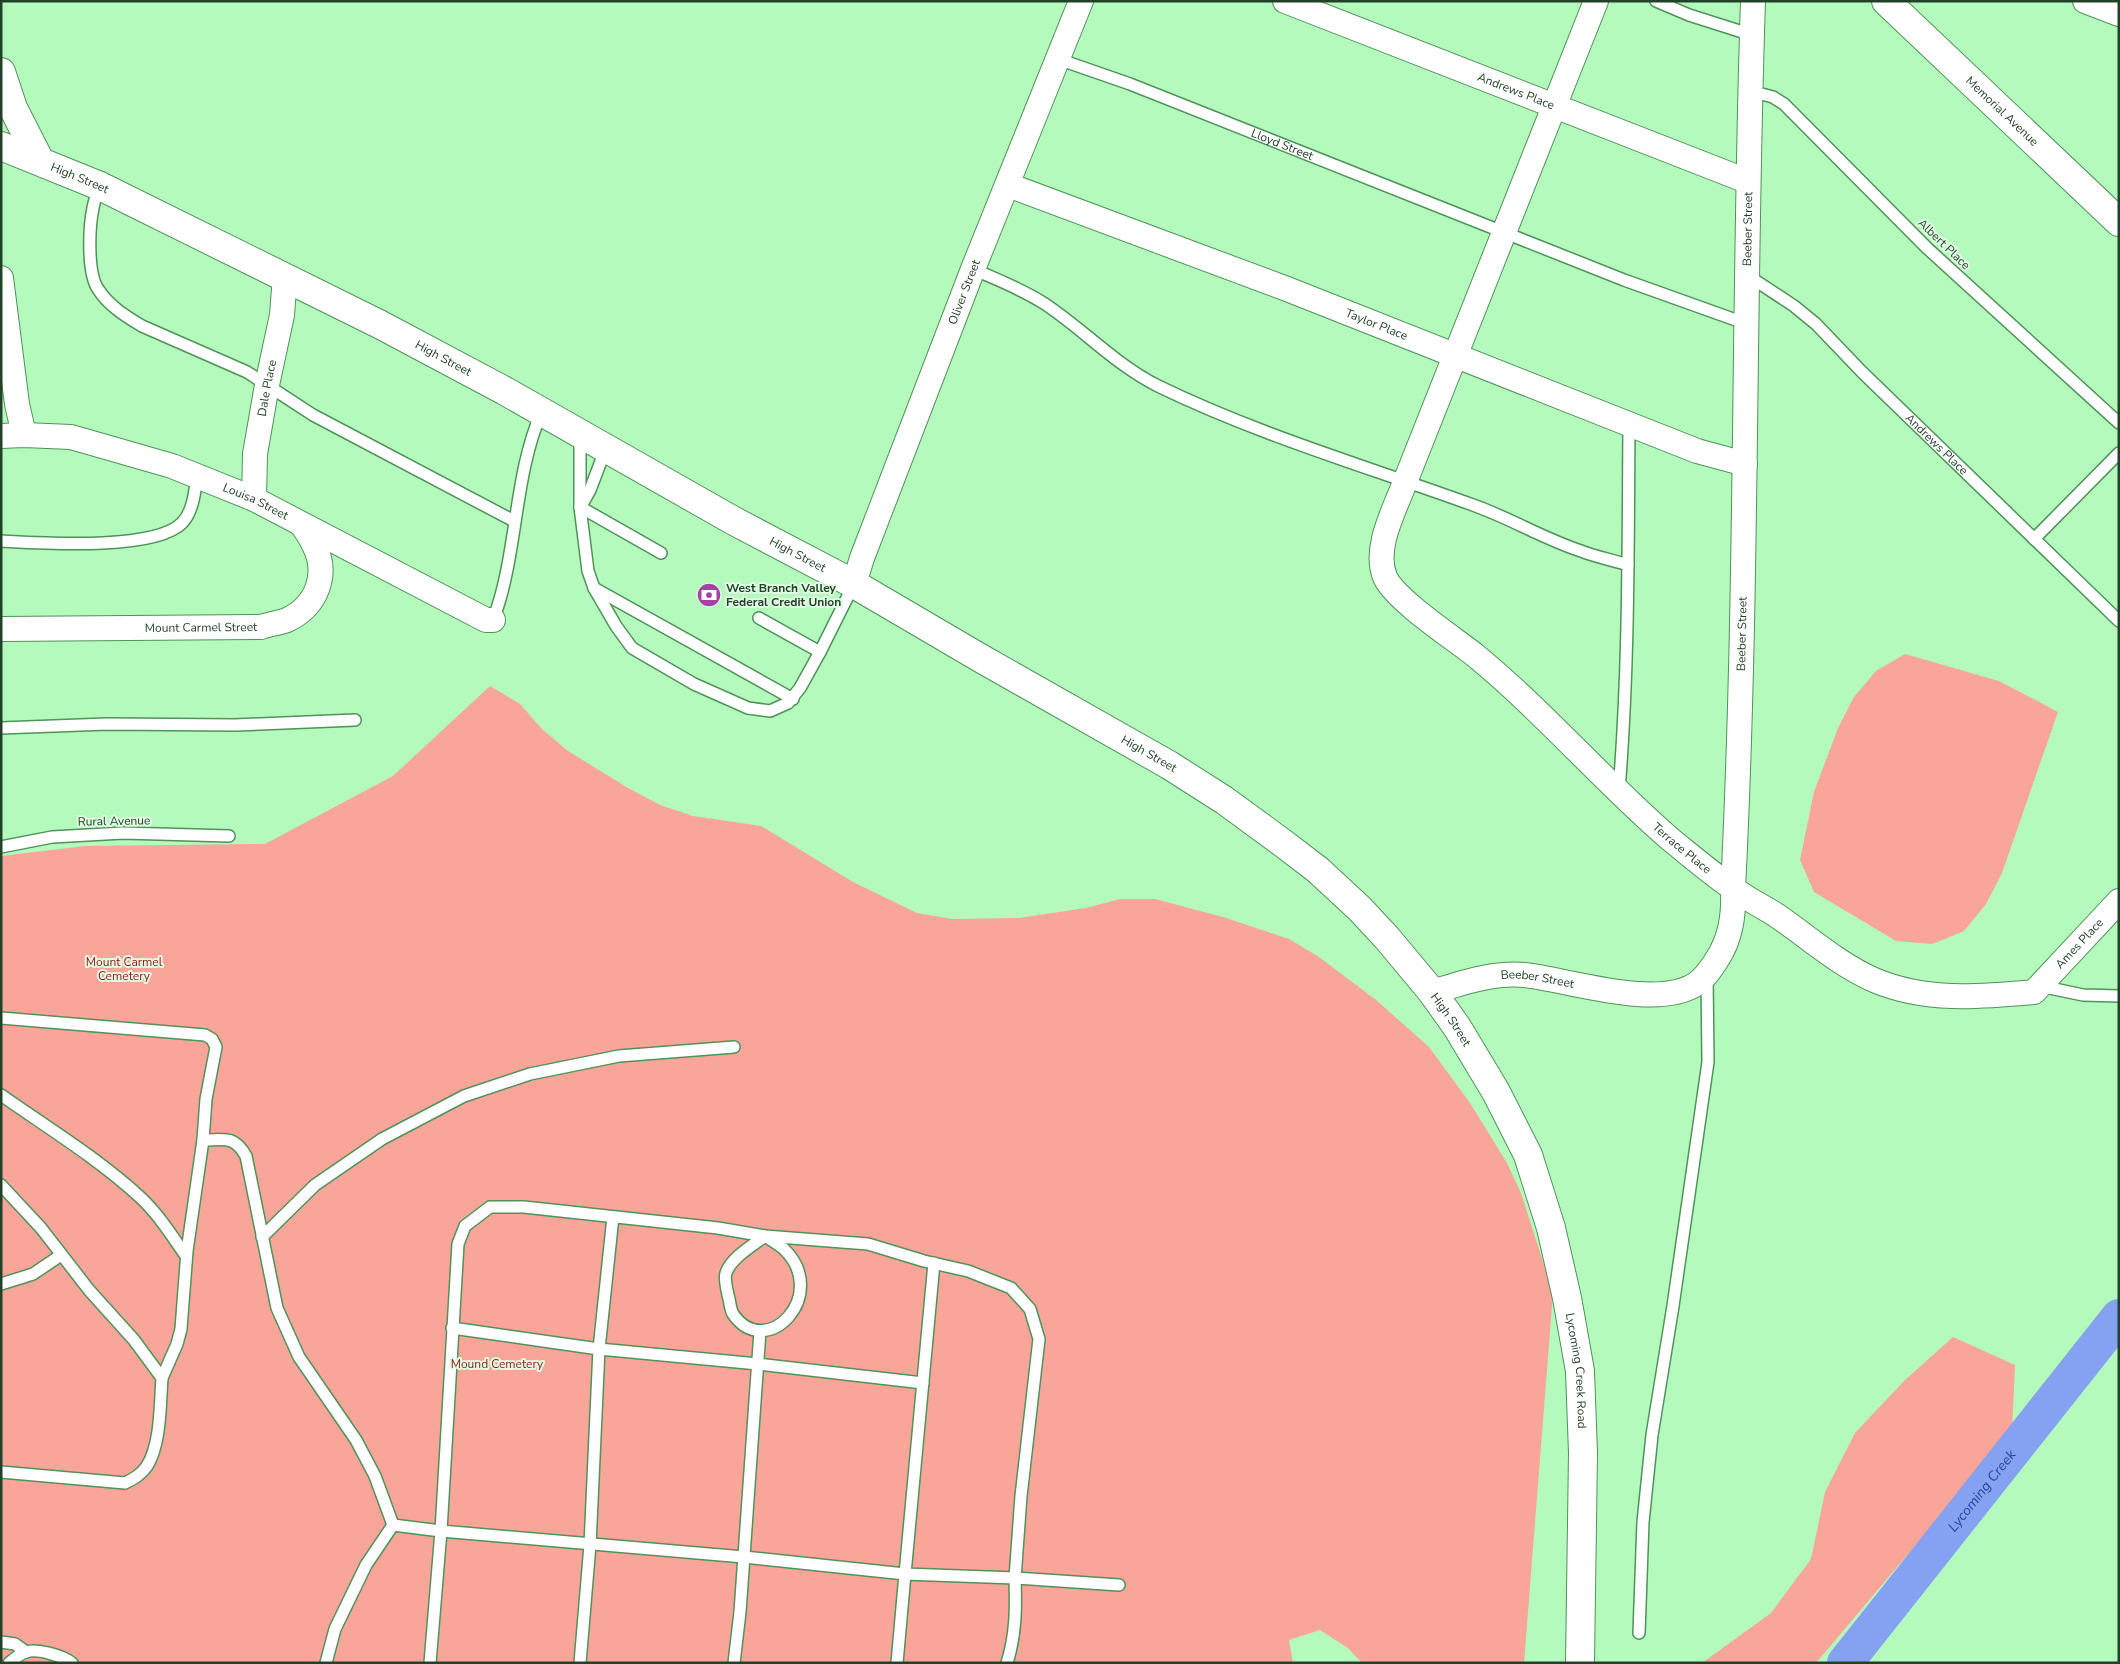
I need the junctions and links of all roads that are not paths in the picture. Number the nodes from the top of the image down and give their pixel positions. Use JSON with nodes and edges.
{"nodes":[{"id":1,"x":1080,"y":1,"type":"edge"},
{"id":2,"x":1285,"y":1,"type":"edge"},
{"id":3,"x":1596,"y":1,"type":"edge"},
{"id":4,"x":1656,"y":1,"type":"edge"},
{"id":5,"x":1753,"y":1,"type":"edge"},
{"id":6,"x":1886,"y":1,"type":"edge"},
{"id":7,"x":2085,"y":1,"type":"edge"},
{"id":8,"x":2119,"y":14,"type":"edge"},
{"id":9,"x":1752,"y":35,"type":"junction"},
{"id":10,"x":1058,"y":59,"type":"junction"},
{"id":11,"x":1,"y":72,"type":"edge"},
{"id":12,"x":1750,"y":91,"type":"junction"},
{"id":13,"x":1554,"y":106,"type":"junction"},
{"id":14,"x":1,"y":146,"type":"edge"},
{"id":15,"x":40,"y":161,"type":"junction"},
{"id":16,"x":1747,"y":181,"type":"junction"},
{"id":17,"x":1008,"y":185,"type":"junction"},
{"id":18,"x":100,"y":186,"type":"junction"},
{"id":19,"x":2119,"y":222,"type":"edge"},
{"id":20,"x":1505,"y":232,"type":"junction"},
{"id":21,"x":973,"y":269,"type":"junction"},
{"id":22,"x":1747,"y":275,"type":"junction"},
{"id":23,"x":285,"y":276,"type":"junction"},
{"id":24,"x":1,"y":278,"type":"edge"},
{"id":25,"x":1747,"y":324,"type":"junction"},
{"id":26,"x":5,"y":345,"type":"edge"},
{"id":27,"x":1455,"y":356,"type":"junction"},
{"id":28,"x":267,"y":385,"type":"junction"},
{"id":29,"x":542,"y":411,"type":"junction"},
{"id":30,"x":2119,"y":423,"type":"edge"},
{"id":31,"x":1629,"y":424,"type":"junction"},
{"id":32,"x":580,"y":433,"type":"junction"},
{"id":33,"x":13,"y":435,"type":"edge"},
{"id":34,"x":606,"y":448,"type":"junction"},
{"id":35,"x":2119,"y":453,"type":"edge"},
{"id":36,"x":1745,"y":464,"type":"junction"},
{"id":37,"x":197,"y":476,"type":"junction"},
{"id":38,"x":1405,"y":482,"type":"junction"},
{"id":39,"x":254,"y":499,"type":"junction"},
{"id":40,"x":580,"y":507,"type":"junction"},
{"id":41,"x":514,"y":521,"type":"junction"},
{"id":42,"x":302,"y":525,"type":"junction"},
{"id":43,"x":2034,"y":539,"type":"junction"},
{"id":44,"x":1,"y":541,"type":"edge"},
{"id":45,"x":661,"y":554,"type":"dead end"},
{"id":46,"x":1628,"y":565,"type":"junction"},
{"id":47,"x":854,"y":584,"type":"junction"},
{"id":48,"x":594,"y":588,"type":"junction"},
{"id":49,"x":759,"y":618,"type":"dead end"},
{"id":50,"x":493,"y":620,"type":"joint"},
{"id":51,"x":2119,"y":621,"type":"edge"},
{"id":52,"x":1,"y":629,"type":"edge"},
{"id":53,"x":820,"y":652,"type":"junction"},
{"id":54,"x":793,"y":699,"type":"junction"},
{"id":55,"x":355,"y":720,"type":"dead end"},
{"id":56,"x":1,"y":728,"type":"edge"},
{"id":57,"x":1619,"y":790,"type":"junction"},
{"id":58,"x":228,"y":836,"type":"dead end"},
{"id":59,"x":1,"y":846,"type":"edge"},
{"id":60,"x":1733,"y":889,"type":"junction"},
{"id":61,"x":2119,"y":901,"type":"edge"},
{"id":62,"x":1707,"y":974,"type":"junction"},
{"id":63,"x":2040,"y":986,"type":"junction"},
{"id":64,"x":1432,"y":992,"type":"junction"},
{"id":65,"x":2119,"y":996,"type":"edge"},
{"id":66,"x":1,"y":1018,"type":"edge"},
{"id":67,"x":734,"y":1048,"type":"dead end"},
{"id":68,"x":1496,"y":1092,"type":"joint"},
{"id":69,"x":1,"y":1095,"type":"edge"},
{"id":70,"x":203,"y":1140,"type":"junction"},
{"id":71,"x":1,"y":1186,"type":"edge"},
{"id":72,"x":613,"y":1217,"type":"junction"},
{"id":73,"x":765,"y":1236,"type":"junction"},
{"id":74,"x":262,"y":1237,"type":"junction"},
{"id":75,"x":61,"y":1254,"type":"junction"},
{"id":76,"x":186,"y":1256,"type":"junction"},
{"id":77,"x":934,"y":1263,"type":"junction"},
{"id":78,"x":1,"y":1284,"type":"edge"},
{"id":79,"x":452,"y":1328,"type":"junction"},
{"id":80,"x":760,"y":1331,"type":"junction"},
{"id":81,"x":599,"y":1349,"type":"junction"},
{"id":82,"x":758,"y":1364,"type":"junction"},
{"id":83,"x":162,"y":1378,"type":"junction"},
{"id":84,"x":923,"y":1383,"type":"junction"},
{"id":85,"x":1,"y":1472,"type":"edge"},
{"id":86,"x":394,"y":1524,"type":"junction"},
{"id":87,"x":441,"y":1531,"type":"junction"},
{"id":88,"x":590,"y":1545,"type":"junction"},
{"id":89,"x":744,"y":1557,"type":"junction"},
{"id":90,"x":905,"y":1574,"type":"junction"},
{"id":91,"x":1015,"y":1578,"type":"junction"},
{"id":92,"x":1119,"y":1585,"type":"dead end"},
{"id":93,"x":1639,"y":1633,"type":"dead end"},
{"id":94,"x":1,"y":1642,"type":"edge"},
{"id":95,"x":26,"y":1652,"type":"junction"},
{"id":96,"x":9,"y":1663,"type":"edge"},
{"id":97,"x":72,"y":1663,"type":"edge"},
{"id":98,"x":326,"y":1663,"type":"edge"},
{"id":99,"x":430,"y":1663,"type":"edge"},
{"id":100,"x":580,"y":1663,"type":"edge"},
{"id":101,"x":734,"y":1663,"type":"edge"},
{"id":102,"x":897,"y":1663,"type":"edge"},
{"id":103,"x":1007,"y":1663,"type":"edge"},
{"id":104,"x":1580,"y":1663,"type":"edge"}],
"edges":[{"from":1,"to":10,"type":"street","name":"Oliver Street"},
{"from":2,"to":13,"type":"street","name":"Andrews Place"},
{"from":3,"to":13,"type":"street"},
{"from":4,"to":9,"type":"lane"},
{"from":5,"to":9,"type":"street","name":"Beeber Street"},
{"from":6,"to":19,"type":"main road","name":"Memorial Avenue"},
{"from":7,"to":8,"type":"street"},
{"from":9,"to":12,"type":"street","name":"Beeber Street"},
{"from":10,"to":17,"type":"street","name":"Oliver Street"},
{"from":10,"to":20,"type":"lane","name":"Lloyd Street"},
{"from":11,"to":15,"type":"main road"},
{"from":12,"to":16,"type":"street","name":"Beeber Street"},
{"from":12,"to":30,"type":"lane","name":"Albert Place"},
{"from":13,"to":16,"type":"street","name":"Andrews Place"},
{"from":13,"to":20,"type":"street"},
{"from":14,"to":15,"type":"main road","name":"High Street"},
{"from":15,"to":18,"type":"main road","name":"High Street"},
{"from":16,"to":22,"type":"street","name":"Beeber Street"},
{"from":17,"to":21,"type":"street","name":"Oliver Street"},
{"from":17,"to":27,"type":"street","name":"Taylor Place"},
{"from":18,"to":23,"type":"main road","name":"High Street"},
{"from":18,"to":28,"type":"lane"},
{"from":20,"to":25,"type":"lane","name":"Lloyd Street"},
{"from":20,"to":27,"type":"street"},
{"from":21,"to":38,"type":"lane"},
{"from":21,"to":47,"type":"street","name":"Oliver Street"},
{"from":22,"to":25,"type":"street","name":"Beeber Street"},
{"from":22,"to":43,"type":"lane","name":"Andrews Place"},
{"from":23,"to":28,"type":"street","name":"Dale Place"},
{"from":23,"to":29,"type":"main road","name":"High Street"},
{"from":24,"to":26,"type":"street"},
{"from":25,"to":36,"type":"street","name":"Beeber Street"},
{"from":26,"to":33,"type":"street"},
{"from":27,"to":31,"type":"street","name":"Taylor Place"},
{"from":27,"to":38,"type":"street"},
{"from":28,"to":39,"type":"street","name":"Dale Place"},
{"from":28,"to":41,"type":"lane"},
{"from":29,"to":32,"type":"main road","name":"High Street"},
{"from":29,"to":41,"type":"lane"},
{"from":31,"to":36,"type":"street","name":"Taylor Place"},
{"from":31,"to":46,"type":"lane"},
{"from":32,"to":34,"type":"main road","name":"High Street"},
{"from":32,"to":40,"type":"lane"},
{"from":33,"to":37,"type":"street","name":"Louisa Street"},
{"from":34,"to":40,"type":"lane"},
{"from":34,"to":47,"type":"main road","name":"High Street"},
{"from":35,"to":43,"type":"lane"},
{"from":36,"to":60,"type":"street","name":"Beeber Street"},
{"from":37,"to":39,"type":"street","name":"Louisa Street"},
{"from":37,"to":44,"type":"lane"},
{"from":38,"to":46,"type":"lane"},
{"from":38,"to":57,"type":"street","name":"Terrace Place"},
{"from":39,"to":42,"type":"street","name":"Louisa Street"},
{"from":40,"to":45,"type":"lane"},
{"from":40,"to":48,"type":"lane"},
{"from":41,"to":50,"type":"lane"},
{"from":42,"to":50,"type":"street","name":"Louisa Street"},
{"from":42,"to":52,"type":"street","name":"Mount Carmel Street"},
{"from":43,"to":51,"type":"lane","name":"Andrews Place"},
{"from":46,"to":57,"type":"lane"},
{"from":47,"to":53,"type":"lane"},
{"from":47,"to":64,"type":"main road","name":"High Street"},
{"from":48,"to":54,"type":"lane"},
{"from":48,"to":54,"type":"lane"},
{"from":49,"to":53,"type":"lane"},
{"from":53,"to":54,"type":"lane"},
{"from":55,"to":56,"type":"lane"},
{"from":57,"to":60,"type":"street","name":"Terrace Place"},
{"from":58,"to":59,"type":"lane","name":"Rural Avenue"},
{"from":60,"to":62,"type":"street","name":"Beeber Street"},
{"from":60,"to":63,"type":"street","name":"Terrace Place"},
{"from":61,"to":63,"type":"street","name":"Ames Place"},
{"from":62,"to":64,"type":"street","name":"Beeber Street"},
{"from":62,"to":93,"type":"lane"},
{"from":63,"to":65,"type":"lane"},
{"from":64,"to":68,"type":"main road","name":"High Street"},
{"from":66,"to":70,"type":"lane"},
{"from":67,"to":74,"type":"lane"},
{"from":68,"to":104,"type":"main road","name":"Lycoming Creek Road"},
{"from":69,"to":76,"type":"lane"},
{"from":70,"to":74,"type":"lane"},
{"from":70,"to":76,"type":"lane"},
{"from":71,"to":75,"type":"lane"},
{"from":72,"to":73,"type":"lane"},
{"from":72,"to":79,"type":"lane"},
{"from":72,"to":81,"type":"lane"},
{"from":73,"to":77,"type":"lane"},
{"from":73,"to":80,"type":"lane"},
{"from":73,"to":80,"type":"lane"},
{"from":74,"to":86,"type":"lane"},
{"from":75,"to":78,"type":"lane"},
{"from":75,"to":83,"type":"lane"},
{"from":76,"to":83,"type":"lane"},
{"from":77,"to":84,"type":"lane"},
{"from":77,"to":91,"type":"lane"},
{"from":79,"to":81,"type":"lane"},
{"from":79,"to":87,"type":"lane"},
{"from":80,"to":82,"type":"lane"},
{"from":81,"to":82,"type":"lane"},
{"from":81,"to":88,"type":"lane"},
{"from":82,"to":84,"type":"lane"},
{"from":82,"to":89,"type":"lane"},
{"from":83,"to":85,"type":"lane"},
{"from":84,"to":90,"type":"lane"},
{"from":86,"to":87,"type":"lane"},
{"from":86,"to":98,"type":"lane"},
{"from":87,"to":88,"type":"lane"},
{"from":87,"to":99,"type":"lane"},
{"from":88,"to":89,"type":"lane"},
{"from":88,"to":100,"type":"lane"},
{"from":89,"to":90,"type":"lane"},
{"from":89,"to":101,"type":"lane"},
{"from":90,"to":91,"type":"lane"},
{"from":90,"to":102,"type":"lane"},
{"from":91,"to":92,"type":"lane"},
{"from":91,"to":103,"type":"lane"},
{"from":94,"to":95,"type":"lane"},
{"from":95,"to":96,"type":"lane"},
{"from":95,"to":97,"type":"lane"}]}
